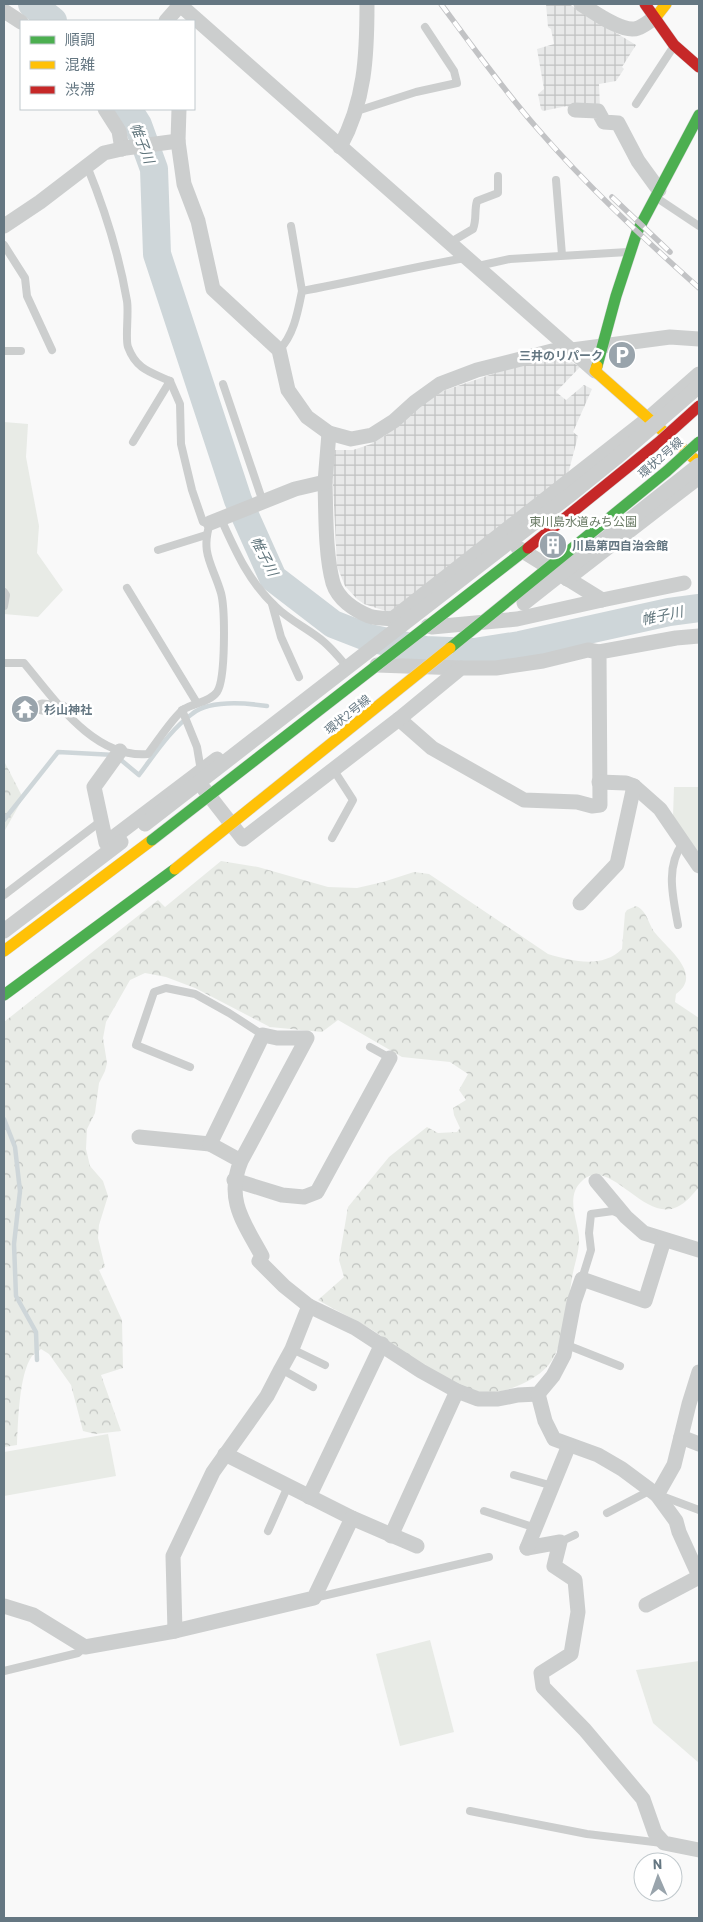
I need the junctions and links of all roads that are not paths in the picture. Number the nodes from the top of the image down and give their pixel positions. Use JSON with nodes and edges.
{"nodes":[{"id":1,"x":367,"y":4,"type":"edge"},
{"id":2,"x":581,"y":4,"type":"edge"},
{"id":3,"x":645,"y":4,"type":"edge"},
{"id":4,"x":179,"y":5,"type":"edge"},
{"id":5,"x":660,"y":9,"type":"edge"},
{"id":6,"x":4,"y":11,"type":"edge"},
{"id":7,"x":167,"y":20,"type":"edge"},
{"id":8,"x":20,"y":21,"type":"edge"},
{"id":9,"x":673,"y":22,"type":"dead end"},
{"id":10,"x":425,"y":27,"type":"dead end"},
{"id":11,"x":674,"y":45,"type":"junction"},
{"id":12,"x":699,"y":67,"type":"edge"},
{"id":13,"x":636,"y":104,"type":"dead end"},
{"id":14,"x":106,"y":110,"type":"edge"},
{"id":15,"x":179,"y":110,"type":"edge"},
{"id":16,"x":575,"y":110,"type":"dead end"},
{"id":17,"x":356,"y":111,"type":"junction"},
{"id":18,"x":699,"y":115,"type":"edge"},
{"id":19,"x":173,"y":141,"type":"junction"},
{"id":20,"x":340,"y":147,"type":"junction"},
{"id":21,"x":124,"y":148,"type":"junction"},
{"id":22,"x":87,"y":166,"type":"junction"},
{"id":23,"x":498,"y":176,"type":"dead end"},
{"id":24,"x":556,"y":180,"type":"dead end"},
{"id":25,"x":657,"y":194,"type":"junction"},
{"id":26,"x":4,"y":226,"type":"edge"},
{"id":27,"x":290,"y":226,"type":"dead end"},
{"id":28,"x":699,"y":226,"type":"edge"},
{"id":29,"x":4,"y":245,"type":"edge"},
{"id":30,"x":452,"y":245,"type":"junction"},
{"id":31,"x":630,"y":252,"type":"junction"},
{"id":32,"x":562,"y":255,"type":"junction"},
{"id":33,"x":471,"y":262,"type":"junction"},
{"id":34,"x":302,"y":291,"type":"junction"},
{"id":35,"x":699,"y":339,"type":"edge"},
{"id":36,"x":603,"y":346,"type":"junction"},
{"id":37,"x":52,"y":350,"type":"dead end"},
{"id":38,"x":280,"y":350,"type":"junction"},
{"id":39,"x":572,"y":350,"type":"junction"},
{"id":40,"x":21,"y":351,"type":"dead end"},
{"id":41,"x":4,"y":352,"type":"edge"},
{"id":42,"x":595,"y":371,"type":"junction"},
{"id":43,"x":699,"y":374,"type":"edge"},
{"id":44,"x":170,"y":381,"type":"junction"},
{"id":45,"x":223,"y":384,"type":"dead end"},
{"id":46,"x":699,"y":386,"type":"edge"},
{"id":47,"x":699,"y":406,"type":"edge"},
{"id":48,"x":649,"y":418,"type":"junction"},
{"id":49,"x":329,"y":433,"type":"junction"},
{"id":50,"x":133,"y":442,"type":"dead end"},
{"id":51,"x":699,"y":442,"type":"edge"},
{"id":52,"x":699,"y":464,"type":"edge"},
{"id":53,"x":699,"y":478,"type":"edge"},
{"id":54,"x":325,"y":482,"type":"junction"},
{"id":55,"x":262,"y":502,"type":"junction"},
{"id":56,"x":215,"y":524,"type":"junction"},
{"id":57,"x":498,"y":536,"type":"junction"},
{"id":58,"x":158,"y":550,"type":"dead end"},
{"id":59,"x":567,"y":579,"type":"junction"},
{"id":60,"x":684,"y":583,"type":"dead end"},
{"id":61,"x":128,"y":588,"type":"dead end"},
{"id":62,"x":4,"y":592,"type":"edge"},
{"id":63,"x":602,"y":600,"type":"junction"},
{"id":64,"x":272,"y":603,"type":"junction"},
{"id":65,"x":4,"y":606,"type":"edge"},
{"id":66,"x":387,"y":620,"type":"junction"},
{"id":67,"x":699,"y":636,"type":"edge"},
{"id":68,"x":599,"y":652,"type":"junction"},
{"id":69,"x":366,"y":660,"type":"junction"},
{"id":70,"x":4,"y":663,"type":"edge"},
{"id":71,"x":344,"y":666,"type":"junction"},
{"id":72,"x":461,"y":668,"type":"junction"},
{"id":73,"x":299,"y":677,"type":"dead end"},
{"id":74,"x":197,"y":703,"type":"junction"},
{"id":75,"x":42,"y":707,"type":"dead end"},
{"id":76,"x":62,"y":709,"type":"junction"},
{"id":77,"x":184,"y":717,"type":"junction"},
{"id":78,"x":399,"y":719,"type":"junction"},
{"id":79,"x":117,"y":755,"type":"junction"},
{"id":80,"x":333,"y":770,"type":"junction"},
{"id":81,"x":197,"y":774,"type":"junction"},
{"id":82,"x":599,"y":782,"type":"junction"},
{"id":83,"x":634,"y":786,"type":"junction"},
{"id":84,"x":101,"y":821,"type":"junction"},
{"id":85,"x":332,"y":838,"type":"dead end"},
{"id":86,"x":683,"y":842,"type":"junction"},
{"id":87,"x":699,"y":866,"type":"edge"},
{"id":88,"x":177,"y":873,"type":"junction"},
{"id":89,"x":4,"y":895,"type":"edge"},
{"id":90,"x":156,"y":895,"type":"dead end"},
{"id":91,"x":580,"y":903,"type":"dead end"},
{"id":92,"x":678,"y":925,"type":"dead end"},
{"id":93,"x":4,"y":931,"type":"edge"},
{"id":94,"x":8,"y":948,"type":"edge"},
{"id":95,"x":4,"y":995,"type":"edge"},
{"id":96,"x":262,"y":1035,"type":"junction"},
{"id":97,"x":370,"y":1047,"type":"dead end"},
{"id":98,"x":390,"y":1058,"type":"joint"},
{"id":99,"x":190,"y":1067,"type":"dead end"},
{"id":100,"x":139,"y":1137,"type":"dead end"},
{"id":101,"x":210,"y":1144,"type":"junction"},
{"id":102,"x":241,"y":1161,"type":"junction"},
{"id":103,"x":234,"y":1180,"type":"junction"},
{"id":104,"x":596,"y":1181,"type":"dead end"},
{"id":105,"x":626,"y":1217,"type":"junction"},
{"id":106,"x":664,"y":1240,"type":"junction"},
{"id":107,"x":699,"y":1250,"type":"edge"},
{"id":108,"x":582,"y":1279,"type":"junction"},
{"id":109,"x":309,"y":1306,"type":"junction"},
{"id":110,"x":382,"y":1344,"type":"junction"},
{"id":111,"x":567,"y":1345,"type":"junction"},
{"id":112,"x":292,"y":1349,"type":"junction"},
{"id":113,"x":325,"y":1365,"type":"dead end"},
{"id":114,"x":620,"y":1366,"type":"dead end"},
{"id":115,"x":281,"y":1369,"type":"junction"},
{"id":116,"x":699,"y":1372,"type":"edge"},
{"id":117,"x":313,"y":1388,"type":"dead end"},
{"id":118,"x":457,"y":1391,"type":"junction"},
{"id":119,"x":538,"y":1394,"type":"junction"},
{"id":120,"x":681,"y":1437,"type":"junction"},
{"id":121,"x":569,"y":1444,"type":"junction"},
{"id":122,"x":699,"y":1444,"type":"edge"},
{"id":123,"x":225,"y":1454,"type":"junction"},
{"id":124,"x":514,"y":1475,"type":"dead end"},
{"id":125,"x":288,"y":1486,"type":"junction"},
{"id":126,"x":553,"y":1486,"type":"junction"},
{"id":127,"x":654,"y":1492,"type":"junction"},
{"id":128,"x":309,"y":1497,"type":"junction"},
{"id":129,"x":699,"y":1510,"type":"edge"},
{"id":130,"x":484,"y":1511,"type":"dead end"},
{"id":131,"x":607,"y":1514,"type":"dead end"},
{"id":132,"x":352,"y":1518,"type":"junction"},
{"id":133,"x":536,"y":1528,"type":"junction"},
{"id":134,"x":268,"y":1531,"type":"dead end"},
{"id":135,"x":391,"y":1536,"type":"junction"},
{"id":136,"x":575,"y":1536,"type":"dead end"},
{"id":137,"x":560,"y":1542,"type":"junction"},
{"id":138,"x":416,"y":1546,"type":"dead end"},
{"id":139,"x":488,"y":1557,"type":"dead end"},
{"id":140,"x":699,"y":1577,"type":"edge"},
{"id":141,"x":314,"y":1598,"type":"junction"},
{"id":142,"x":4,"y":1606,"type":"edge"},
{"id":143,"x":646,"y":1606,"type":"dead end"},
{"id":144,"x":33,"y":1615,"type":"junction"},
{"id":145,"x":4,"y":1620,"type":"edge"},
{"id":146,"x":175,"y":1632,"type":"junction"},
{"id":147,"x":85,"y":1647,"type":"junction"},
{"id":148,"x":4,"y":1671,"type":"edge"},
{"id":149,"x":470,"y":1811,"type":"dead end"},
{"id":150,"x":664,"y":1843,"type":"junction"},
{"id":151,"x":699,"y":1850,"type":"edge"}],
"edges":[{"from":1,"to":17,"type":"street"},
{"from":2,"to":5,"type":"street"},
{"from":3,"to":5,"type":"main road"},
{"from":4,"to":7,"type":"street"},
{"from":4,"to":20,"type":"street"},
{"from":5,"to":9,"type":"main road"},
{"from":5,"to":11,"type":"main road"},
{"from":6,"to":8,"type":"street"},
{"from":10,"to":17,"type":"lane"},
{"from":11,"to":12,"type":"main road"},
{"from":11,"to":13,"type":"lane"},
{"from":14,"to":21,"type":"street"},
{"from":15,"to":19,"type":"street"},
{"from":16,"to":25,"type":"street"},
{"from":17,"to":20,"type":"street"},
{"from":18,"to":25,"type":"main road"},
{"from":19,"to":21,"type":"street"},
{"from":19,"to":38,"type":"street"},
{"from":20,"to":30,"type":"street"},
{"from":21,"to":22,"type":"street"},
{"from":22,"to":26,"type":"street"},
{"from":22,"to":44,"type":"lane"},
{"from":23,"to":30,"type":"lane"},
{"from":24,"to":32,"type":"lane"},
{"from":25,"to":28,"type":"lane"},
{"from":25,"to":31,"type":"main road"},
{"from":27,"to":34,"type":"lane"},
{"from":29,"to":37,"type":"lane"},
{"from":30,"to":33,"type":"street"},
{"from":31,"to":32,"type":"lane"},
{"from":31,"to":36,"type":"main road"},
{"from":32,"to":33,"type":"lane"},
{"from":33,"to":34,"type":"lane"},
{"from":33,"to":39,"type":"street"},
{"from":34,"to":38,"type":"lane"},
{"from":35,"to":36,"type":"street"},
{"from":36,"to":39,"type":"street"},
{"from":36,"to":42,"type":"main road"},
{"from":38,"to":49,"type":"street"},
{"from":39,"to":42,"type":"street"},
{"from":39,"to":49,"type":"street"},
{"from":40,"to":41,"type":"lane"},
{"from":42,"to":48,"type":"main road"},
{"from":43,"to":48,"type":"street"},
{"from":44,"to":50,"type":"lane"},
{"from":44,"to":56,"type":"lane"},
{"from":45,"to":55,"type":"lane"},
{"from":46,"to":93,"type":"street","bridge":true},
{"from":47,"to":94,"type":"main road","name":"環状2号線","bridge":true},
{"from":48,"to":52,"type":"main road"},
{"from":48,"to":57,"type":"street"},
{"from":49,"to":54,"type":"street"},
{"from":51,"to":88,"type":"main road","name":"環状2号線","bridge":true},
{"from":52,"to":88,"type":"street","bridge":true},
{"from":53,"to":59,"type":"street"},
{"from":54,"to":55,"type":"street"},
{"from":54,"to":66,"type":"street"},
{"from":55,"to":56,"type":"street"},
{"from":56,"to":58,"type":"lane"},
{"from":56,"to":64,"type":"lane"},
{"from":56,"to":74,"type":"lane"},
{"from":57,"to":59,"type":"street"},
{"from":57,"to":66,"type":"street"},
{"from":59,"to":63,"type":"street"},
{"from":60,"to":63,"type":"street"},
{"from":61,"to":74,"type":"lane"},
{"from":62,"to":65,"type":"lane"},
{"from":63,"to":66,"type":"street"},
{"from":64,"to":71,"type":"lane"},
{"from":64,"to":73,"type":"lane"},
{"from":66,"to":69,"type":"street","bridge":true},
{"from":67,"to":68,"type":"street"},
{"from":68,"to":72,"type":"street"},
{"from":68,"to":82,"type":"street"},
{"from":69,"to":71,"type":"street"},
{"from":69,"to":72,"type":"street"},
{"from":70,"to":76,"type":"lane"},
{"from":71,"to":81,"type":"street"},
{"from":72,"to":78,"type":"street"},
{"from":74,"to":77,"type":"lane"},
{"from":75,"to":76,"type":"street"},
{"from":76,"to":79,"type":"lane"},
{"from":77,"to":79,"type":"lane"},
{"from":77,"to":81,"type":"lane"},
{"from":78,"to":80,"type":"street"},
{"from":78,"to":82,"type":"street"},
{"from":79,"to":84,"type":"street"},
{"from":80,"to":81,"type":"street"},
{"from":80,"to":85,"type":"lane"},
{"from":81,"to":84,"type":"street"},
{"from":82,"to":83,"type":"street"},
{"from":83,"to":86,"type":"street"},
{"from":83,"to":91,"type":"street"},
{"from":84,"to":89,"type":"lane"},
{"from":86,"to":87,"type":"street"},
{"from":86,"to":92,"type":"lane"},
{"from":88,"to":90,"type":"street"},
{"from":88,"to":95,"type":"main road","name":"環状2号線"},
{"from":96,"to":99,"type":"lane"},
{"from":96,"to":101,"type":"street"},
{"from":96,"to":102,"type":"street"},
{"from":97,"to":98,"type":"lane"},
{"from":98,"to":103,"type":"street"},
{"from":100,"to":101,"type":"street"},
{"from":101,"to":102,"type":"street"},
{"from":102,"to":103,"type":"street"},
{"from":103,"to":109,"type":"street"},
{"from":104,"to":105,"type":"street"},
{"from":105,"to":106,"type":"street"},
{"from":105,"to":108,"type":"lane"},
{"from":106,"to":107,"type":"street"},
{"from":106,"to":108,"type":"street"},
{"from":108,"to":111,"type":"street"},
{"from":109,"to":110,"type":"street"},
{"from":109,"to":112,"type":"street"},
{"from":110,"to":118,"type":"street"},
{"from":110,"to":128,"type":"street"},
{"from":111,"to":114,"type":"lane"},
{"from":111,"to":119,"type":"street"},
{"from":112,"to":113,"type":"lane"},
{"from":112,"to":115,"type":"street"},
{"from":115,"to":117,"type":"lane"},
{"from":115,"to":123,"type":"street"},
{"from":116,"to":120,"type":"street"},
{"from":118,"to":119,"type":"street"},
{"from":118,"to":135,"type":"street"},
{"from":119,"to":121,"type":"street"},
{"from":120,"to":122,"type":"street"},
{"from":120,"to":127,"type":"street"},
{"from":121,"to":126,"type":"street"},
{"from":121,"to":127,"type":"street"},
{"from":123,"to":125,"type":"street"},
{"from":123,"to":146,"type":"street"},
{"from":124,"to":126,"type":"lane"},
{"from":125,"to":128,"type":"street"},
{"from":125,"to":134,"type":"lane"},
{"from":126,"to":133,"type":"street"},
{"from":127,"to":129,"type":"lane"},
{"from":127,"to":131,"type":"lane"},
{"from":127,"to":140,"type":"street"},
{"from":128,"to":132,"type":"street"},
{"from":130,"to":133,"type":"lane"},
{"from":132,"to":135,"type":"street"},
{"from":132,"to":141,"type":"street"},
{"from":133,"to":137,"type":"street"},
{"from":135,"to":138,"type":"street"},
{"from":136,"to":137,"type":"lane"},
{"from":137,"to":150,"type":"street"},
{"from":139,"to":141,"type":"lane"},
{"from":140,"to":143,"type":"street"},
{"from":141,"to":146,"type":"street"},
{"from":142,"to":144,"type":"street"},
{"from":144,"to":145,"type":"street"},
{"from":144,"to":147,"type":"street"},
{"from":146,"to":147,"type":"street"},
{"from":147,"to":148,"type":"lane"},
{"from":149,"to":150,"type":"lane"},
{"from":150,"to":151,"type":"street"}]}
